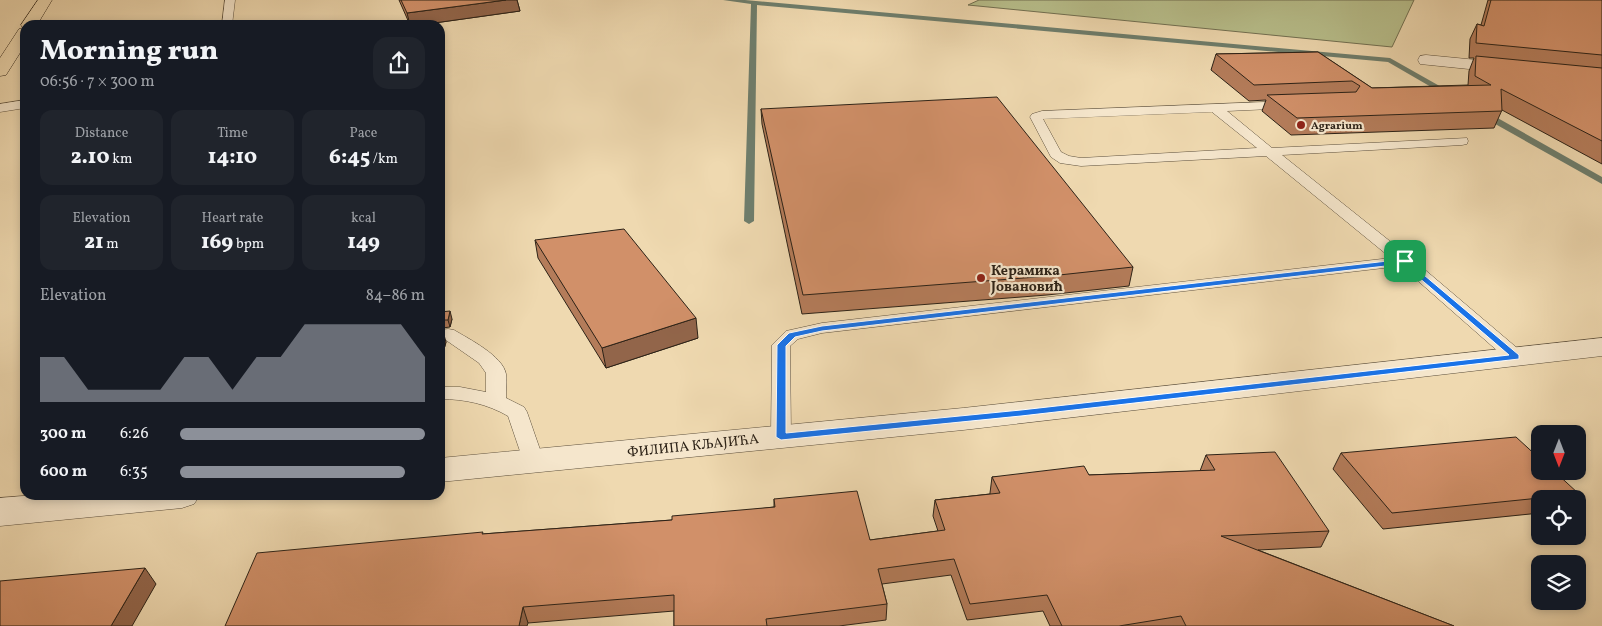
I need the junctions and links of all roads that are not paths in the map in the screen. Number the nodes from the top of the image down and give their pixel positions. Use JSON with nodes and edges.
{"nodes":[{"id":1,"x":45,"y":0,"type":"edge"},
{"id":2,"x":230,"y":0,"type":"edge"},
{"id":3,"x":32,"y":20,"type":"edge"},
{"id":4,"x":228,"y":20,"type":"edge"},
{"id":5,"x":20,"y":40,"type":"edge"},
{"id":6,"x":1426,"y":60,"type":"dead end"},
{"id":7,"x":1524,"y":70,"type":"edge"},
{"id":8,"x":0,"y":71,"type":"edge"},
{"id":9,"x":1299,"y":104,"type":"edge"},
{"id":10,"x":20,"y":105,"type":"edge"},
{"id":11,"x":0,"y":108,"type":"edge"},
{"id":12,"x":1214,"y":108,"type":"junction"},
{"id":13,"x":1462,"y":141,"type":"dead end"},
{"id":14,"x":1266,"y":151,"type":"junction"},
{"id":15,"x":1405,"y":261,"type":"junction"},
{"id":16,"x":448,"y":334,"type":"dead end"},
{"id":17,"x":1602,"y":347,"type":"edge"},
{"id":18,"x":1516,"y":357,"type":"junction"},
{"id":19,"x":445,"y":393,"type":"edge"},
{"id":20,"x":496,"y":401,"type":"junction"},
{"id":21,"x":781,"y":437,"type":"junction"},
{"id":22,"x":533,"y":461,"type":"junction"},
{"id":23,"x":445,"y":470,"type":"edge"},
{"id":24,"x":84,"y":500,"type":"edge"},
{"id":25,"x":0,"y":512,"type":"edge"}],
"edges":[{"from":1,"to":3,"type":"main road"},
{"from":2,"to":4,"type":"lane"},
{"from":5,"to":8,"type":"main road"},
{"from":6,"to":7,"type":"street"},
{"from":9,"to":12,"type":"lane"},
{"from":10,"to":11,"type":"lane"},
{"from":12,"to":14,"type":"lane"},
{"from":12,"to":14,"type":"lane"},
{"from":13,"to":14,"type":"lane"},
{"from":14,"to":15,"type":"lane"},
{"from":15,"to":18,"type":"lane"},
{"from":15,"to":21,"type":"lane"},
{"from":16,"to":20,"type":"lane"},
{"from":17,"to":18,"type":"street","name":"ФИЛИПА КЉАЈИЋА"},
{"from":18,"to":21,"type":"street","name":"ФИЛИПА КЉАЈИЋА"},
{"from":19,"to":20,"type":"lane"},
{"from":20,"to":22,"type":"lane"},
{"from":21,"to":22,"type":"street","name":"ФИЛИПА КЉАЈИЋА"},
{"from":22,"to":23,"type":"street","name":"ФИЛИПА КЉАЈИЋА"},
{"from":24,"to":25,"type":"street"}]}
